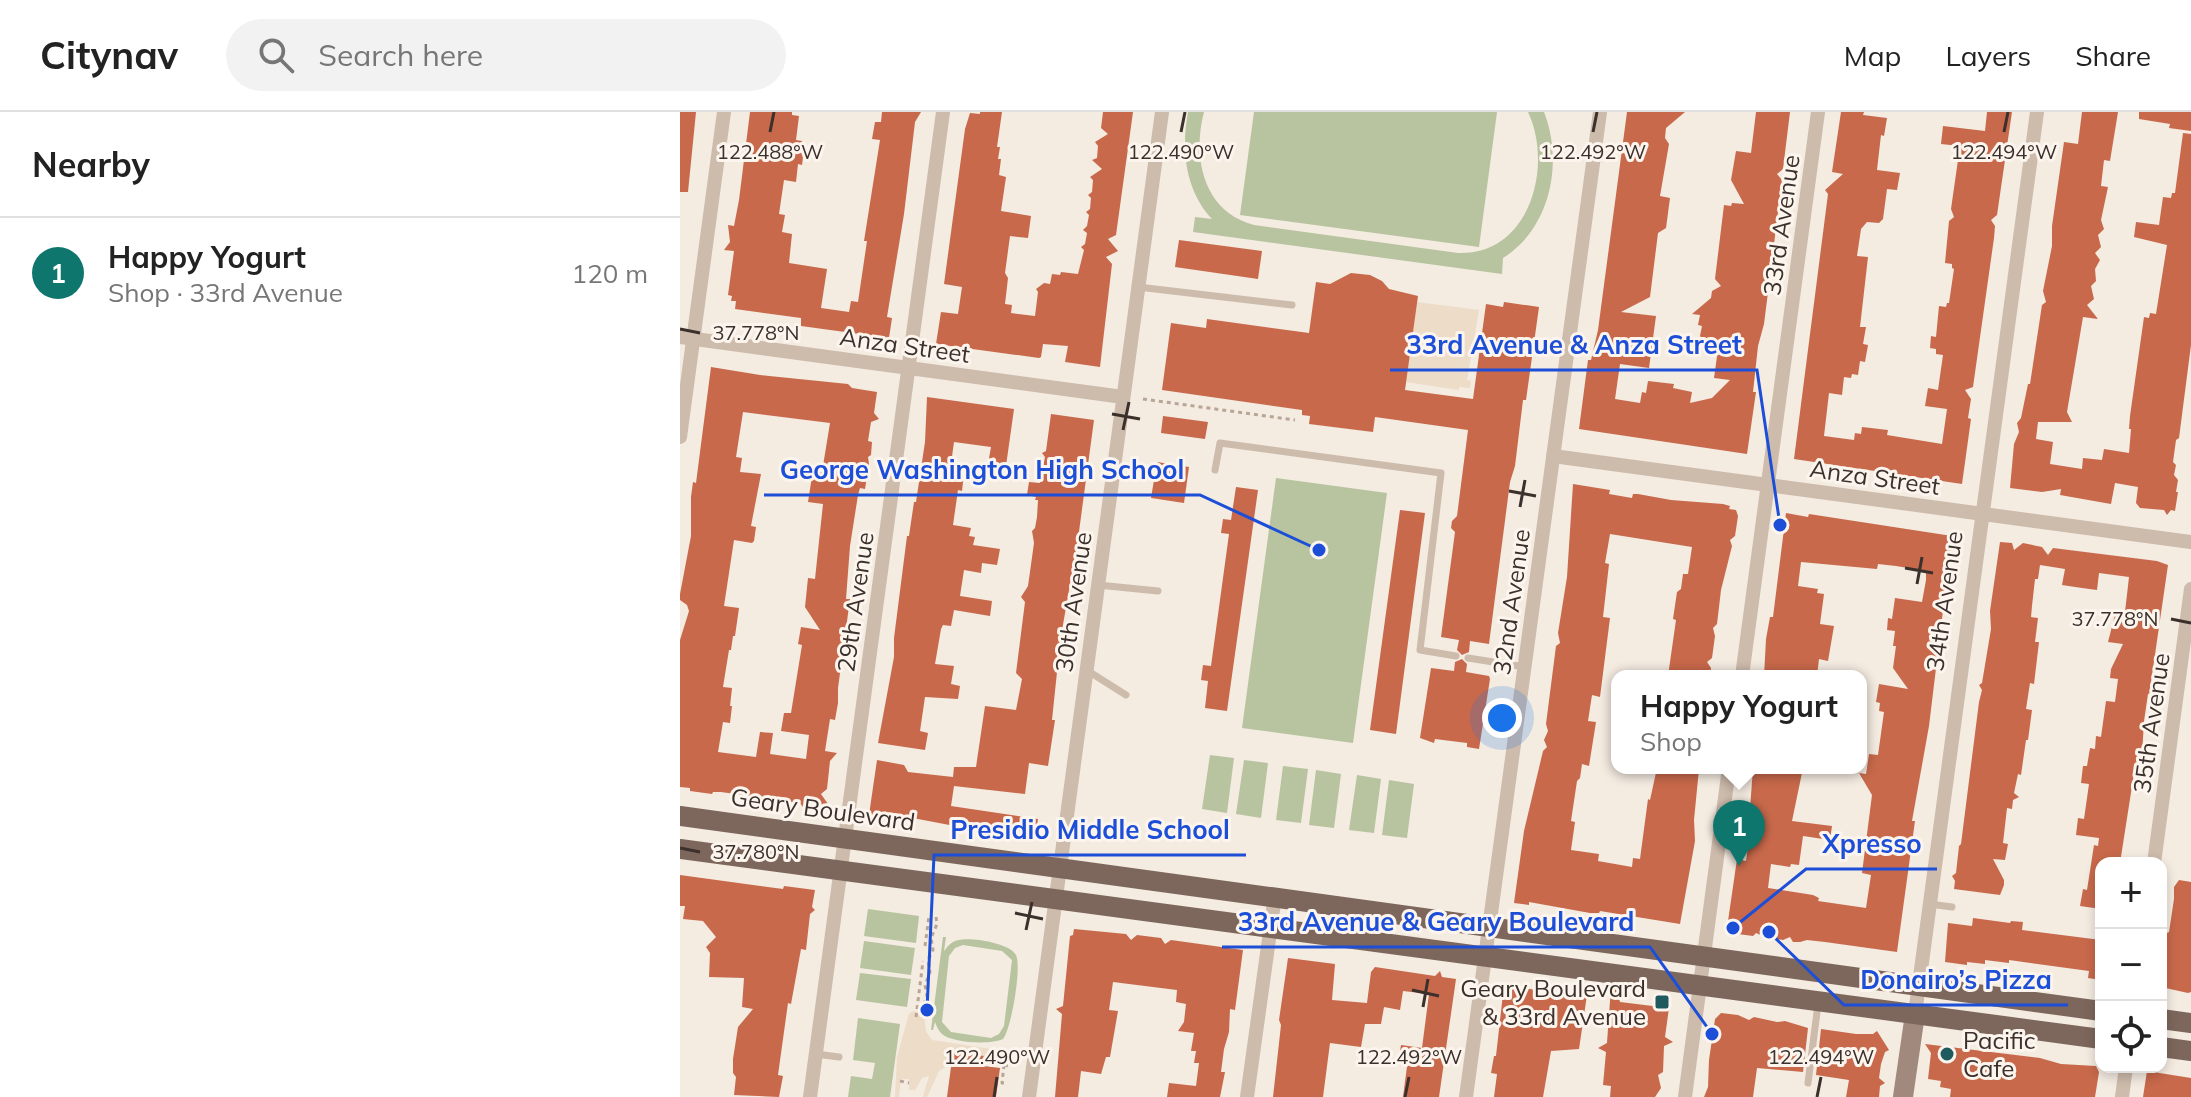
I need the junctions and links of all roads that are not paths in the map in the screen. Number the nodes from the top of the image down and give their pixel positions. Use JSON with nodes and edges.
{"nodes":[{"id":1,"x":724,"y":112,"type":"edge"},
{"id":2,"x":943,"y":112,"type":"edge"},
{"id":3,"x":1162,"y":112,"type":"edge"},
{"id":4,"x":1600,"y":112,"type":"edge"},
{"id":5,"x":1818,"y":112,"type":"edge"},
{"id":6,"x":2037,"y":112,"type":"edge"},
{"id":7,"x":1138,"y":287,"type":"junction"},
{"id":8,"x":1292,"y":305,"type":"dead end"},
{"id":9,"x":687,"y":338,"type":"edge"},
{"id":10,"x":909,"y":368,"type":"junction"},
{"id":11,"x":1123,"y":397,"type":"junction"},
{"id":12,"x":680,"y":437,"type":"edge"},
{"id":13,"x":1553,"y":456,"type":"junction"},
{"id":14,"x":1215,"y":470,"type":"dead end"},
{"id":15,"x":1768,"y":485,"type":"junction"},
{"id":16,"x":1982,"y":514,"type":"junction"},
{"id":17,"x":2191,"y":542,"type":"edge"},
{"id":18,"x":1098,"y":585,"type":"junction"},
{"id":19,"x":2191,"y":589,"type":"edge"},
{"id":20,"x":1158,"y":591,"type":"dead end"},
{"id":21,"x":1456,"y":656,"type":"dead end"},
{"id":22,"x":1468,"y":658,"type":"dead end"},
{"id":23,"x":1525,"y":667,"type":"junction"},
{"id":24,"x":1086,"y":669,"type":"junction"},
{"id":25,"x":1743,"y":670,"type":"edge"},
{"id":26,"x":1126,"y":695,"type":"dead end"},
{"id":27,"x":1728,"y":774,"type":"edge"},
{"id":28,"x":680,"y":816,"type":"edge"},
{"id":29,"x":845,"y":838,"type":"junction"},
{"id":30,"x":680,"y":849,"type":"edge"},
{"id":31,"x":2155,"y":857,"type":"edge"},
{"id":32,"x":1060,"y":867,"type":"junction"},
{"id":33,"x":840,"y":871,"type":"junction"},
{"id":34,"x":1275,"y":896,"type":"junction"},
{"id":35,"x":1055,"y":900,"type":"junction"},
{"id":36,"x":1929,"y":904,"type":"junction"},
{"id":37,"x":1952,"y":907,"type":"dead end"},
{"id":38,"x":1490,"y":926,"type":"junction"},
{"id":39,"x":1270,"y":929,"type":"junction"},
{"id":40,"x":1704,"y":957,"type":"junction"},
{"id":41,"x":1485,"y":958,"type":"junction"},
{"id":42,"x":1700,"y":986,"type":"junction"},
{"id":43,"x":1918,"y":987,"type":"junction"},
{"id":44,"x":1818,"y":1001,"type":"junction"},
{"id":45,"x":2095,"y":1010,"type":"edge"},
{"id":46,"x":1915,"y":1014,"type":"junction"},
{"id":47,"x":2167,"y":1020,"type":"edge"},
{"id":48,"x":2191,"y":1023,"type":"edge"},
{"id":49,"x":2095,"y":1038,"type":"edge"},
{"id":50,"x":2167,"y":1048,"type":"edge"},
{"id":51,"x":2191,"y":1051,"type":"edge"},
{"id":52,"x":816,"y":1054,"type":"junction"},
{"id":53,"x":839,"y":1057,"type":"dead end"},
{"id":54,"x":2125,"y":1073,"type":"edge"},
{"id":55,"x":1808,"y":1083,"type":"dead end"},
{"id":56,"x":810,"y":1097,"type":"edge"},
{"id":57,"x":1029,"y":1097,"type":"edge"},
{"id":58,"x":1247,"y":1097,"type":"edge"},
{"id":59,"x":1466,"y":1097,"type":"edge"},
{"id":60,"x":1685,"y":1097,"type":"edge"},
{"id":61,"x":1903,"y":1097,"type":"edge"},
{"id":62,"x":2122,"y":1097,"type":"edge"}],
"edges":[{"from":1,"to":9,"type":"street"},
{"from":2,"to":10,"type":"street","name":"29th Avenue"},
{"from":3,"to":7,"type":"street","name":"30th Avenue"},
{"from":4,"to":13,"type":"street","name":"32nd Avenue"},
{"from":5,"to":15,"type":"street","name":"33rd Avenue"},
{"from":6,"to":16,"type":"street","name":"34th Avenue"},
{"from":7,"to":8,"type":"lane"},
{"from":7,"to":11,"type":"street","name":"30th Avenue"},
{"from":9,"to":10,"type":"street","name":"Anza Street"},
{"from":9,"to":12,"type":"street"},
{"from":10,"to":11,"type":"street","name":"Anza Street"},
{"from":10,"to":29,"type":"street","name":"29th Avenue"},
{"from":11,"to":18,"type":"street","name":"30th Avenue"},
{"from":13,"to":15,"type":"street","name":"Anza Street"},
{"from":13,"to":23,"type":"street","name":"32nd Avenue"},
{"from":14,"to":21,"type":"lane"},
{"from":15,"to":16,"type":"street","name":"Anza Street"},
{"from":15,"to":25,"type":"street","name":"33rd Avenue"},
{"from":16,"to":17,"type":"street","name":"Anza Street"},
{"from":16,"to":36,"type":"street","name":"34th Avenue"},
{"from":18,"to":20,"type":"lane"},
{"from":18,"to":24,"type":"street","name":"30th Avenue"},
{"from":19,"to":31,"type":"street","name":"35th Avenue"},
{"from":22,"to":23,"type":"lane"},
{"from":23,"to":38,"type":"street","name":"32nd Avenue"},
{"from":24,"to":26,"type":"lane"},
{"from":24,"to":32,"type":"street","name":"30th Avenue"},
{"from":27,"to":40,"type":"street"},
{"from":28,"to":29,"type":"main road","name":"Geary Boulevard"},
{"from":29,"to":32,"type":"main road","name":"Geary Boulevard"},
{"from":29,"to":33,"type":"street","name":"29th Avenue"},
{"from":30,"to":33,"type":"main road"},
{"from":32,"to":34,"type":"main road","name":"Geary Boulevard"},
{"from":32,"to":35,"type":"street","name":"30th Avenue"},
{"from":33,"to":35,"type":"main road"},
{"from":33,"to":52,"type":"street","name":"29th Avenue"},
{"from":34,"to":38,"type":"main road","name":"Geary Boulevard"},
{"from":34,"to":39,"type":"street"},
{"from":35,"to":39,"type":"main road"},
{"from":35,"to":57,"type":"street","name":"30th Avenue"},
{"from":36,"to":37,"type":"lane"},
{"from":36,"to":43,"type":"street","name":"34th Avenue"},
{"from":38,"to":40,"type":"main road","name":"Geary Boulevard"},
{"from":38,"to":41,"type":"street","name":"32nd Avenue"},
{"from":39,"to":41,"type":"main road"},
{"from":39,"to":58,"type":"street"},
{"from":40,"to":42,"type":"street"},
{"from":40,"to":43,"type":"main road","name":"Geary Boulevard"},
{"from":41,"to":42,"type":"main road"},
{"from":41,"to":59,"type":"street","name":"32nd Avenue"},
{"from":42,"to":44,"type":"main road"},
{"from":42,"to":60,"type":"street"},
{"from":43,"to":45,"type":"main road","name":"Geary Boulevard"},
{"from":43,"to":46,"type":"street","name":"34th Avenue"},
{"from":44,"to":46,"type":"main road"},
{"from":44,"to":55,"type":"lane"},
{"from":46,"to":49,"type":"main road"},
{"from":46,"to":61,"type":"street","name":"34th Avenue"},
{"from":47,"to":48,"type":"main road"},
{"from":50,"to":51,"type":"main road"},
{"from":52,"to":53,"type":"lane"},
{"from":52,"to":56,"type":"street","name":"29th Avenue"},
{"from":54,"to":62,"type":"street"}]}
